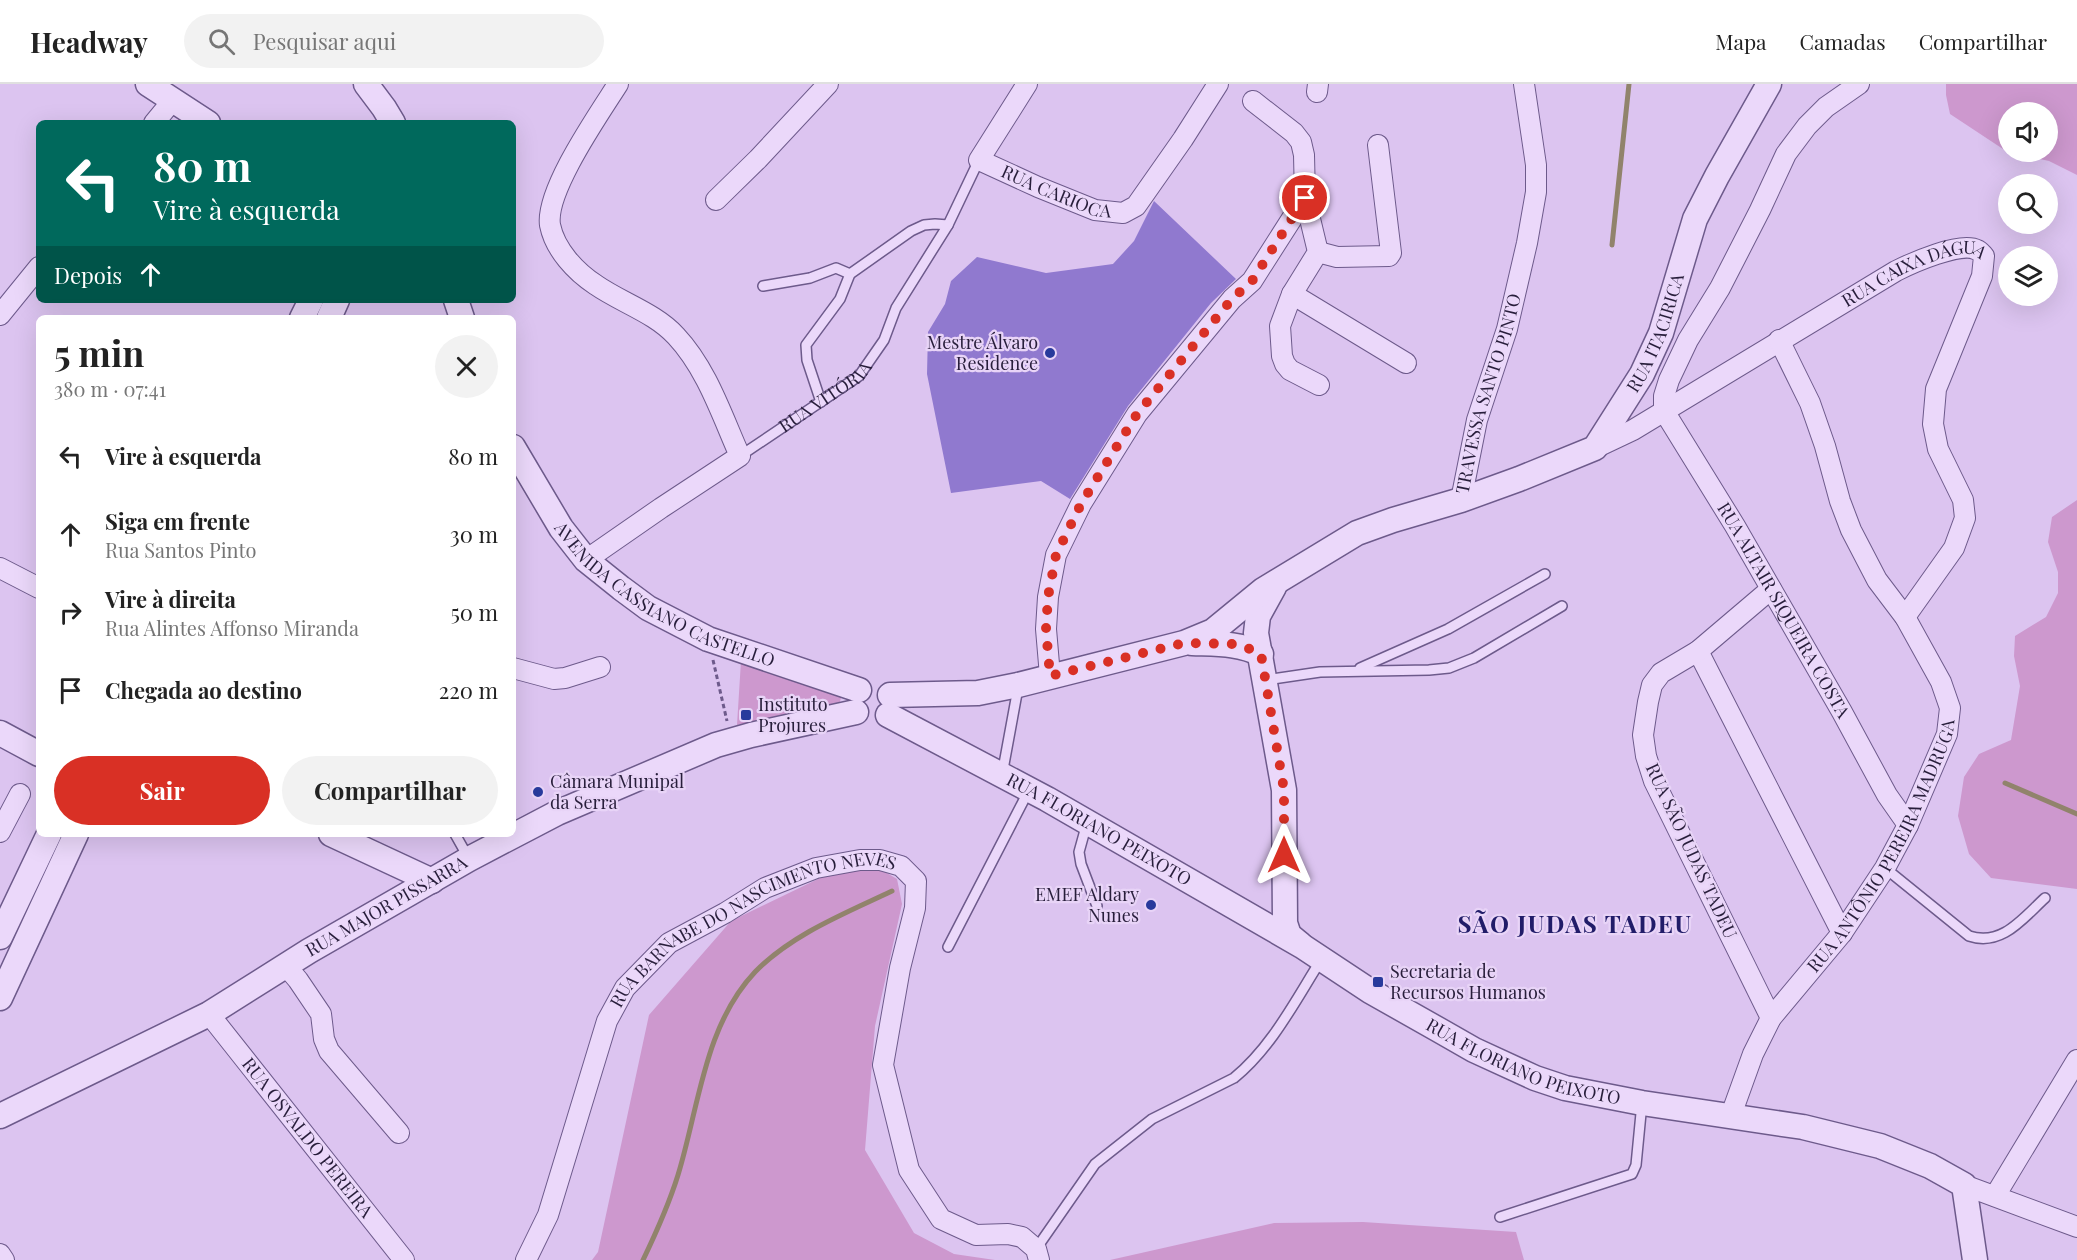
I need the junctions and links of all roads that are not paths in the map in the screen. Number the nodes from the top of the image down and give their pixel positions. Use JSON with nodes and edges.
{"nodes":[{"id":1,"x":148,"y":84,"type":"edge"},
{"id":2,"x":366,"y":84,"type":"edge"},
{"id":3,"x":618,"y":84,"type":"edge"},
{"id":4,"x":828,"y":84,"type":"edge"},
{"id":5,"x":1028,"y":84,"type":"edge"},
{"id":6,"x":1218,"y":84,"type":"edge"},
{"id":7,"x":1524,"y":84,"type":"edge"},
{"id":8,"x":1769,"y":84,"type":"edge"},
{"id":9,"x":1859,"y":84,"type":"edge"},
{"id":10,"x":173,"y":100,"type":"junction"},
{"id":11,"x":1252,"y":101,"type":"dead end"},
{"id":12,"x":156,"y":120,"type":"edge"},
{"id":13,"x":203,"y":120,"type":"edge"},
{"id":14,"x":391,"y":120,"type":"edge"},
{"id":15,"x":1378,"y":145,"type":"dead end"},
{"id":16,"x":979,"y":160,"type":"junction"},
{"id":17,"x":1305,"y":198,"type":"junction"},
{"id":18,"x":716,"y":200,"type":"dead end"},
{"id":19,"x":948,"y":225,"type":"junction"},
{"id":20,"x":1318,"y":252,"type":"junction"},
{"id":21,"x":36,"y":271,"type":"edge"},
{"id":22,"x":850,"y":274,"type":"junction"},
{"id":23,"x":763,"y":286,"type":"dead end"},
{"id":24,"x":1292,"y":294,"type":"junction"},
{"id":25,"x":0,"y":315,"type":"edge"},
{"id":26,"x":1779,"y":340,"type":"junction"},
{"id":27,"x":1406,"y":363,"type":"dead end"},
{"id":28,"x":1319,"y":385,"type":"dead end"},
{"id":29,"x":821,"y":402,"type":"junction"},
{"id":30,"x":1664,"y":403,"type":"junction"},
{"id":31,"x":1595,"y":448,"type":"junction"},
{"id":32,"x":516,"y":452,"type":"edge"},
{"id":33,"x":740,"y":456,"type":"junction"},
{"id":34,"x":1461,"y":500,"type":"junction"},
{"id":35,"x":586,"y":560,"type":"junction"},
{"id":36,"x":0,"y":568,"type":"edge"},
{"id":37,"x":1545,"y":574,"type":"dead end"},
{"id":38,"x":1276,"y":582,"type":"junction"},
{"id":39,"x":36,"y":586,"type":"edge"},
{"id":40,"x":1771,"y":589,"type":"junction"},
{"id":41,"x":1562,"y":606,"type":"dead end"},
{"id":42,"x":1905,"y":617,"type":"junction"},
{"id":43,"x":1184,"y":643,"type":"junction"},
{"id":44,"x":1698,"y":651,"type":"junction"},
{"id":45,"x":1261,"y":654,"type":"junction"},
{"id":46,"x":600,"y":667,"type":"dead end"},
{"id":47,"x":516,"y":669,"type":"edge"},
{"id":48,"x":1355,"y":670,"type":"junction"},
{"id":49,"x":1050,"y":676,"type":"junction"},
{"id":50,"x":1266,"y":680,"type":"junction"},
{"id":51,"x":1018,"y":686,"type":"junction"},
{"id":52,"x":858,"y":701,"type":"junction"},
{"id":53,"x":889,"y":705,"type":"junction"},
{"id":54,"x":0,"y":733,"type":"edge"},
{"id":55,"x":36,"y":752,"type":"edge"},
{"id":56,"x":1002,"y":775,"type":"junction"},
{"id":57,"x":1029,"y":790,"type":"junction"},
{"id":58,"x":20,"y":794,"type":"dead end"},
{"id":59,"x":1087,"y":822,"type":"junction"},
{"id":60,"x":1908,"y":825,"type":"junction"},
{"id":61,"x":0,"y":832,"type":"edge"},
{"id":62,"x":516,"y":834,"type":"edge"},
{"id":63,"x":48,"y":837,"type":"edge"},
{"id":64,"x":75,"y":837,"type":"edge"},
{"id":65,"x":337,"y":837,"type":"edge"},
{"id":66,"x":457,"y":837,"type":"edge"},
{"id":67,"x":511,"y":837,"type":"edge"},
{"id":68,"x":469,"y":859,"type":"junction"},
{"id":69,"x":400,"y":867,"type":"junction"},
{"id":70,"x":1885,"y":868,"type":"junction"},
{"id":71,"x":432,"y":881,"type":"junction"},
{"id":72,"x":1285,"y":898,"type":"junction"},
{"id":73,"x":2045,"y":898,"type":"dead end"},
{"id":74,"x":400,"y":900,"type":"junction"},
{"id":75,"x":1097,"y":906,"type":"dead end"},
{"id":76,"x":1251,"y":918,"type":"junction"},
{"id":77,"x":1842,"y":933,"type":"junction"},
{"id":78,"x":0,"y":937,"type":"edge"},
{"id":79,"x":948,"y":947,"type":"dead end"},
{"id":80,"x":1312,"y":952,"type":"junction"},
{"id":81,"x":287,"y":967,"type":"junction"},
{"id":82,"x":0,"y":998,"type":"edge"},
{"id":83,"x":209,"y":1014,"type":"junction"},
{"id":84,"x":1771,"y":1018,"type":"junction"},
{"id":85,"x":2077,"y":1060,"type":"edge"},
{"id":86,"x":1642,"y":1103,"type":"junction"},
{"id":87,"x":2,"y":1114,"type":"edge"},
{"id":88,"x":1731,"y":1115,"type":"junction"},
{"id":89,"x":399,"y":1133,"type":"dead end"},
{"id":90,"x":1964,"y":1185,"type":"junction"},
{"id":91,"x":1995,"y":1196,"type":"junction"},
{"id":92,"x":1500,"y":1217,"type":"dead end"},
{"id":93,"x":2077,"y":1227,"type":"edge"},
{"id":94,"x":0,"y":1254,"type":"edge"},
{"id":95,"x":1038,"y":1254,"type":"edge"},
{"id":96,"x":4,"y":1260,"type":"edge"},
{"id":97,"x":404,"y":1260,"type":"edge"},
{"id":98,"x":526,"y":1260,"type":"edge"},
{"id":99,"x":1975,"y":1260,"type":"edge"}],
"edges":[{"from":1,"to":10,"type":"street"},
{"from":2,"to":14,"type":"street"},
{"from":3,"to":33,"type":"street"},
{"from":4,"to":18,"type":"street"},
{"from":5,"to":16,"type":"street"},
{"from":6,"to":16,"type":"street","name":"RUA CARIOCA"},
{"from":7,"to":34,"type":"street","name":"TRAVESSA SANTO PINTO"},
{"from":8,"to":31,"type":"street","name":"RUA ITACIRICA"},
{"from":9,"to":30,"type":"street"},
{"from":10,"to":12,"type":"street"},
{"from":10,"to":13,"type":"street"},
{"from":11,"to":17,"type":"street"},
{"from":15,"to":20,"type":"street"},
{"from":16,"to":19,"type":"lane","name":"RUA VITÓRIA"},
{"from":17,"to":20,"type":"street"},
{"from":17,"to":49,"type":"street"},
{"from":19,"to":22,"type":"lane"},
{"from":19,"to":29,"type":"lane","name":"RUA VITÓRIA"},
{"from":20,"to":24,"type":"street"},
{"from":21,"to":25,"type":"street"},
{"from":22,"to":23,"type":"lane"},
{"from":22,"to":29,"type":"lane"},
{"from":24,"to":27,"type":"street"},
{"from":24,"to":28,"type":"street"},
{"from":26,"to":30,"type":"street","name":"RUA CAIXA DÁGUA"},
{"from":26,"to":42,"type":"street","name":"RUA ANTÔNIO PEREIRA MADRUGA"},
{"from":26,"to":42,"type":"street","name":"RUA CAIXA DÁGUA"},
{"from":29,"to":33,"type":"lane","name":"RUA VITÓRIA"},
{"from":30,"to":31,"type":"street","name":"RUA CAIXA DÁGUA"},
{"from":30,"to":40,"type":"street","name":"RUA ALTAIR SIQUEIRA COSTA"},
{"from":31,"to":34,"type":"street"},
{"from":32,"to":35,"type":"street","name":"AVENIDA CASSIANO CASTELLO"},
{"from":33,"to":35,"type":"street","name":"RUA VITÓRIA"},
{"from":34,"to":38,"type":"street","name":"TRAVESSA SANTO PINTO"},
{"from":35,"to":52,"type":"street","name":"AVENIDA CASSIANO CASTELLO"},
{"from":36,"to":39,"type":"street"},
{"from":37,"to":48,"type":"lane"},
{"from":38,"to":43,"type":"street","name":"TRAVESSA SANTO PINTO"},
{"from":38,"to":45,"type":"street"},
{"from":40,"to":44,"type":"street","name":"RUA SÃO JUDAS TADEU"},
{"from":40,"to":60,"type":"street","name":"RUA ALTAIR SIQUEIRA COSTA"},
{"from":41,"to":48,"type":"lane"},
{"from":42,"to":60,"type":"street","name":"RUA ANTÔNIO PEREIRA MADRUGA"},
{"from":43,"to":45,"type":"street"},
{"from":43,"to":49,"type":"street"},
{"from":44,"to":77,"type":"street"},
{"from":44,"to":84,"type":"street","name":"RUA SÃO JUDAS TADEU"},
{"from":45,"to":50,"type":"street"},
{"from":46,"to":47,"type":"street"},
{"from":48,"to":50,"type":"lane"},
{"from":49,"to":51,"type":"street"},
{"from":50,"to":72,"type":"street"},
{"from":51,"to":53,"type":"street"},
{"from":51,"to":56,"type":"lane"},
{"from":52,"to":53,"type":"street"},
{"from":52,"to":53,"type":"street"},
{"from":52,"to":62,"type":"street","name":"RUA MAJOR PISSARRA"},
{"from":53,"to":56,"type":"street","name":"RUA FLORIANO PEIXOTO"},
{"from":54,"to":55,"type":"street"},
{"from":56,"to":57,"type":"street","name":"RUA FLORIANO PEIXOTO"},
{"from":57,"to":59,"type":"street","name":"RUA FLORIANO PEIXOTO"},
{"from":57,"to":79,"type":"lane"},
{"from":58,"to":61,"type":"street"},
{"from":59,"to":75,"type":"lane"},
{"from":59,"to":76,"type":"street","name":"RUA FLORIANO PEIXOTO"},
{"from":60,"to":70,"type":"street","name":"RUA ANTÔNIO PEREIRA MADRUGA"},
{"from":63,"to":78,"type":"street"},
{"from":64,"to":82,"type":"street"},
{"from":65,"to":69,"type":"street"},
{"from":66,"to":68,"type":"lane"},
{"from":67,"to":68,"type":"street","name":"RUA MAJOR PISSARRA"},
{"from":68,"to":71,"type":"street","name":"RUA MAJOR PISSARRA"},
{"from":69,"to":71,"type":"street"},
{"from":69,"to":74,"type":"street"},
{"from":70,"to":73,"type":"lane"},
{"from":70,"to":77,"type":"street","name":"RUA ANTÔNIO PEREIRA MADRUGA"},
{"from":71,"to":74,"type":"street","name":"RUA MAJOR PISSARRA"},
{"from":72,"to":76,"type":"street"},
{"from":72,"to":80,"type":"street"},
{"from":74,"to":81,"type":"street","name":"RUA MAJOR PISSARRA"},
{"from":76,"to":80,"type":"street","name":"RUA FLORIANO PEIXOTO"},
{"from":77,"to":84,"type":"street","name":"RUA ANTÔNIO PEREIRA MADRUGA"},
{"from":80,"to":86,"type":"street","name":"RUA FLORIANO PEIXOTO"},
{"from":80,"to":95,"type":"lane"},
{"from":81,"to":83,"type":"street","name":"RUA MAJOR PISSARRA"},
{"from":81,"to":89,"type":"street"},
{"from":83,"to":87,"type":"street","name":"RUA MAJOR PISSARRA"},
{"from":83,"to":97,"type":"street","name":"RUA OSVALDO PEREIRA"},
{"from":84,"to":88,"type":"street","name":"RUA ANTÔNIO PEREIRA MADRUGA"},
{"from":85,"to":91,"type":"street"},
{"from":86,"to":88,"type":"street","name":"RUA FLORIANO PEIXOTO"},
{"from":86,"to":92,"type":"lane"},
{"from":88,"to":90,"type":"street","name":"RUA FLORIANO PEIXOTO"},
{"from":90,"to":91,"type":"street","name":"RUA FLORIANO PEIXOTO"},
{"from":90,"to":99,"type":"street"},
{"from":91,"to":93,"type":"street","name":"RUA FLORIANO PEIXOTO"},
{"from":94,"to":96,"type":"street"},
{"from":95,"to":98,"type":"street","name":"RUA BARNABE DO NASCIMENTO NEVES"}]}
